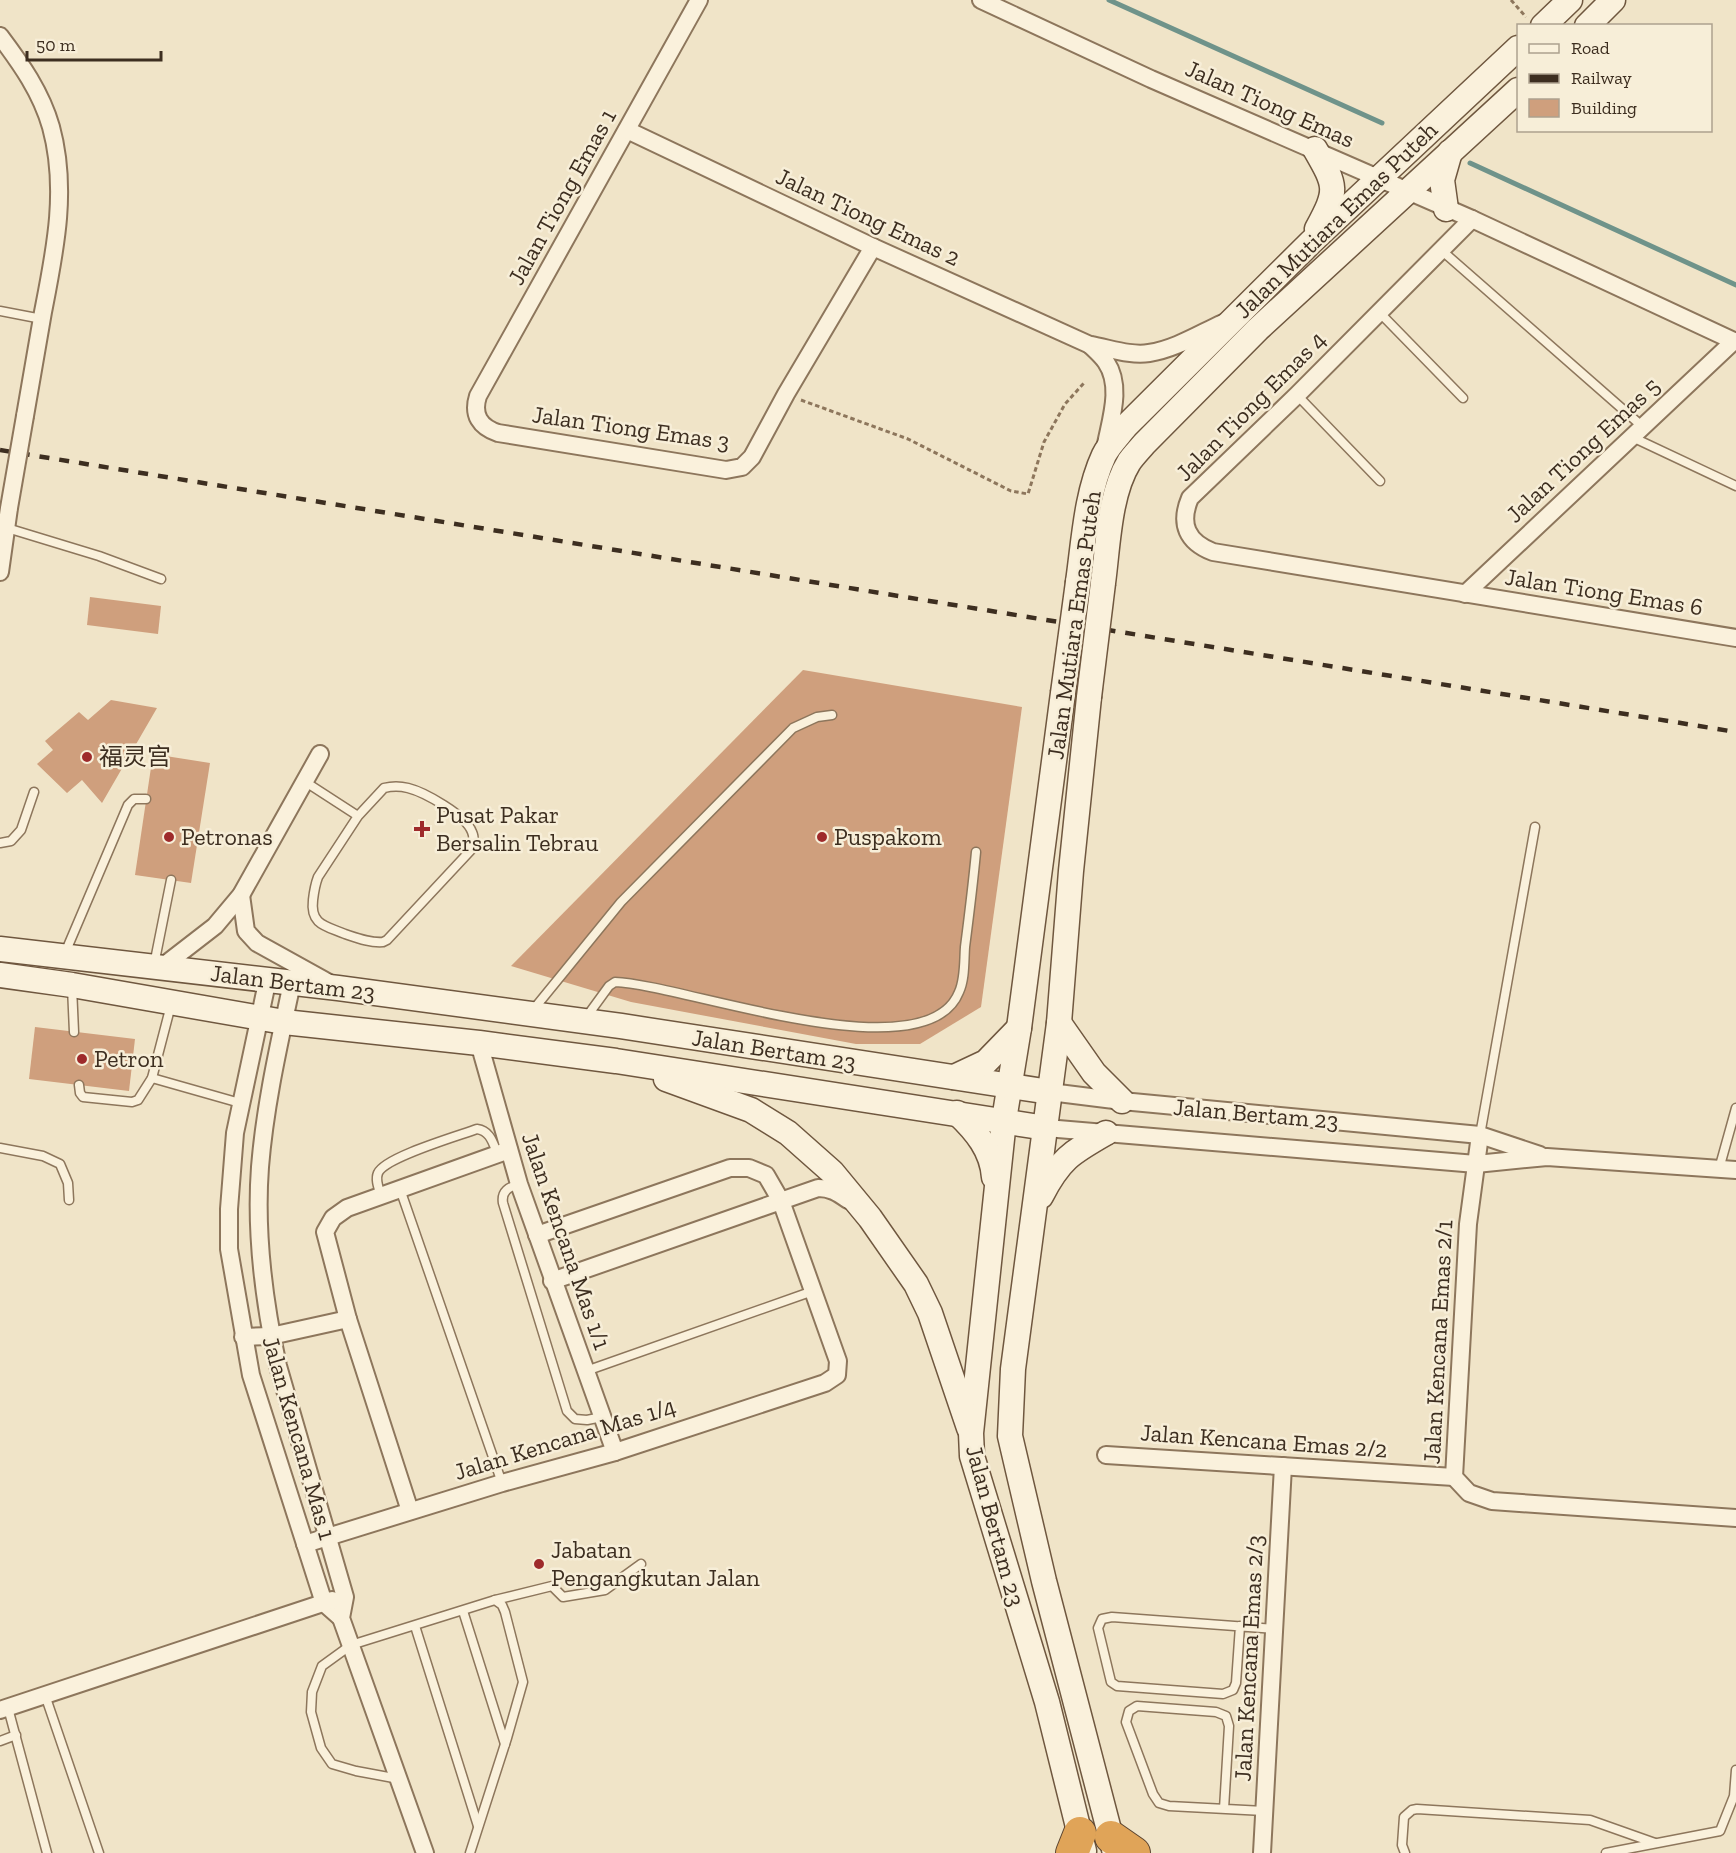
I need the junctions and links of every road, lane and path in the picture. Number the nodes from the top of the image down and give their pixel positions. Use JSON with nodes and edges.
{"nodes":[{"id":1,"x":699,"y":0,"type":"edge"},
{"id":2,"x":981,"y":0,"type":"edge"},
{"id":3,"x":1511,"y":0,"type":"edge"},
{"id":4,"x":1570,"y":0,"type":"edge"},
{"id":5,"x":1613,"y":0,"type":"edge"},
{"id":6,"x":1534,"y":21,"type":"edge"},
{"id":7,"x":1589,"y":24,"type":"edge"},
{"id":8,"x":0,"y":36,"type":"edge"},
{"id":9,"x":1517,"y":49,"type":"edge"},
{"id":10,"x":1517,"y":91,"type":"edge"},
{"id":11,"x":627,"y":130,"type":"junction"},
{"id":12,"x":1315,"y":149,"type":"junction"},
{"id":13,"x":1450,"y":152,"type":"junction"},
{"id":14,"x":1378,"y":179,"type":"junction"},
{"id":15,"x":1407,"y":191,"type":"junction"},
{"id":16,"x":1446,"y":209,"type":"junction"},
{"id":17,"x":1472,"y":219,"type":"junction"},
{"id":18,"x":1311,"y":242,"type":"junction"},
{"id":19,"x":873,"y":247,"type":"junction"},
{"id":20,"x":1440,"y":249,"type":"junction"},
{"id":21,"x":0,"y":311,"type":"edge"},
{"id":22,"x":1379,"y":312,"type":"junction"},
{"id":23,"x":42,"y":318,"type":"junction"},
{"id":24,"x":1232,"y":319,"type":"junction"},
{"id":25,"x":1735,"y":342,"type":"edge"},
{"id":26,"x":1090,"y":345,"type":"junction"},
{"id":27,"x":1084,"y":383,"type":"dead end"},
{"id":28,"x":786,"y":394,"type":"junction"},
{"id":29,"x":1297,"y":395,"type":"junction"},
{"id":30,"x":1463,"y":398,"type":"dead end"},
{"id":31,"x":479,"y":420,"type":"joint"},
{"id":32,"x":1637,"y":432,"type":"junction"},
{"id":33,"x":1105,"y":453,"type":"junction"},
{"id":34,"x":1380,"y":481,"type":"dead end"},
{"id":35,"x":1736,"y":486,"type":"edge"},
{"id":36,"x":6,"y":528,"type":"junction"},
{"id":37,"x":0,"y":572,"type":"edge"},
{"id":38,"x":161,"y":579,"type":"dead end"},
{"id":39,"x":1465,"y":594,"type":"junction"},
{"id":40,"x":1736,"y":638,"type":"edge"},
{"id":41,"x":832,"y":715,"type":"dead end"},
{"id":42,"x":320,"y":754,"type":"dead end"},
{"id":43,"x":304,"y":781,"type":"junction"},
{"id":44,"x":34,"y":792,"type":"dead end"},
{"id":45,"x":146,"y":799,"type":"dead end"},
{"id":46,"x":358,"y":816,"type":"junction"},
{"id":47,"x":1535,"y":827,"type":"dead end"},
{"id":48,"x":0,"y":843,"type":"edge"},
{"id":49,"x":976,"y":852,"type":"dead end"},
{"id":50,"x":171,"y":880,"type":"dead end"},
{"id":51,"x":241,"y":895,"type":"junction"},
{"id":52,"x":0,"y":949,"type":"edge"},
{"id":53,"x":63,"y":956,"type":"junction"},
{"id":54,"x":158,"y":966,"type":"junction"},
{"id":55,"x":0,"y":975,"type":"edge"},
{"id":56,"x":268,"y":978,"type":"junction"},
{"id":57,"x":292,"y":983,"type":"junction"},
{"id":58,"x":72,"y":985,"type":"junction"},
{"id":59,"x":338,"y":988,"type":"junction"},
{"id":60,"x":172,"y":1002,"type":"junction"},
{"id":61,"x":529,"y":1015,"type":"junction"},
{"id":62,"x":260,"y":1017,"type":"junction"},
{"id":63,"x":284,"y":1022,"type":"junction"},
{"id":64,"x":583,"y":1022,"type":"junction"},
{"id":65,"x":1059,"y":1023,"type":"junction"},
{"id":66,"x":1019,"y":1028,"type":"junction"},
{"id":67,"x":74,"y":1032,"type":"dead end"},
{"id":68,"x":479,"y":1043,"type":"junction"},
{"id":69,"x":616,"y":1061,"type":"junction"},
{"id":70,"x":954,"y":1077,"type":"junction"},
{"id":71,"x":152,"y":1078,"type":"junction"},
{"id":72,"x":79,"y":1085,"type":"dead end"},
{"id":73,"x":1009,"y":1086,"type":"junction"},
{"id":74,"x":1050,"y":1092,"type":"junction"},
{"id":75,"x":1122,"y":1101,"type":"junction"},
{"id":76,"x":240,"y":1103,"type":"junction"},
{"id":77,"x":1736,"y":1108,"type":"edge"},
{"id":78,"x":957,"y":1113,"type":"junction"},
{"id":79,"x":1005,"y":1120,"type":"junction"},
{"id":80,"x":1046,"y":1128,"type":"junction"},
{"id":81,"x":1106,"y":1133,"type":"junction"},
{"id":82,"x":1480,"y":1135,"type":"junction"},
{"id":83,"x":0,"y":1148,"type":"edge"},
{"id":84,"x":503,"y":1153,"type":"junction"},
{"id":85,"x":1547,"y":1157,"type":"junction"},
{"id":86,"x":1476,"y":1164,"type":"junction"},
{"id":87,"x":1719,"y":1168,"type":"junction"},
{"id":88,"x":1736,"y":1170,"type":"edge"},
{"id":89,"x":519,"y":1184,"type":"junction"},
{"id":90,"x":400,"y":1189,"type":"junction"},
{"id":91,"x":381,"y":1196,"type":"junction"},
{"id":92,"x":69,"y":1200,"type":"dead end"},
{"id":93,"x":996,"y":1200,"type":"junction"},
{"id":94,"x":781,"y":1201,"type":"junction"},
{"id":95,"x":1036,"y":1206,"type":"junction"},
{"id":96,"x":870,"y":1218,"type":"junction"},
{"id":97,"x":537,"y":1235,"type":"junction"},
{"id":98,"x":552,"y":1281,"type":"junction"},
{"id":99,"x":813,"y":1292,"type":"junction"},
{"id":100,"x":348,"y":1319,"type":"junction"},
{"id":101,"x":271,"y":1336,"type":"junction"},
{"id":102,"x":243,"y":1337,"type":"junction"},
{"id":103,"x":585,"y":1371,"type":"junction"},
{"id":104,"x":602,"y":1417,"type":"junction"},
{"id":105,"x":971,"y":1433,"type":"junction"},
{"id":106,"x":615,"y":1452,"type":"junction"},
{"id":107,"x":1106,"y":1455,"type":"dead end"},
{"id":108,"x":1283,"y":1466,"type":"junction"},
{"id":109,"x":1454,"y":1478,"type":"junction"},
{"id":110,"x":502,"y":1483,"type":"junction"},
{"id":111,"x":410,"y":1511,"type":"junction"},
{"id":112,"x":1736,"y":1518,"type":"edge"},
{"id":113,"x":328,"y":1538,"type":"junction"},
{"id":114,"x":305,"y":1544,"type":"junction"},
{"id":115,"x":641,"y":1564,"type":"dead end"},
{"id":116,"x":345,"y":1597,"type":"junction"},
{"id":117,"x":495,"y":1600,"type":"junction"},
{"id":118,"x":324,"y":1603,"type":"junction"},
{"id":119,"x":463,"y":1611,"type":"junction"},
{"id":120,"x":341,"y":1618,"type":"junction"},
{"id":121,"x":416,"y":1626,"type":"junction"},
{"id":122,"x":1240,"y":1626,"type":"junction"},
{"id":123,"x":1274,"y":1629,"type":"junction"},
{"id":124,"x":351,"y":1645,"type":"junction"},
{"id":125,"x":45,"y":1695,"type":"junction"},
{"id":126,"x":4,"y":1709,"type":"edge"},
{"id":127,"x":16,"y":1736,"type":"junction"},
{"id":128,"x":0,"y":1741,"type":"edge"},
{"id":129,"x":505,"y":1744,"type":"junction"},
{"id":130,"x":1736,"y":1770,"type":"edge"},
{"id":131,"x":400,"y":1780,"type":"junction"},
{"id":132,"x":1736,"y":1783,"type":"edge"},
{"id":133,"x":1224,"y":1809,"type":"junction"},
{"id":134,"x":1264,"y":1811,"type":"junction"},
{"id":135,"x":479,"y":1827,"type":"junction"},
{"id":136,"x":1655,"y":1843,"type":"junction"},
{"id":137,"x":1099,"y":1847,"type":"edge"},
{"id":138,"x":46,"y":1853,"type":"edge"},
{"id":139,"x":99,"y":1853,"type":"edge"},
{"id":140,"x":425,"y":1853,"type":"edge"},
{"id":141,"x":470,"y":1853,"type":"edge"},
{"id":142,"x":1262,"y":1853,"type":"edge"},
{"id":143,"x":1405,"y":1853,"type":"edge"},
{"id":144,"x":1606,"y":1853,"type":"edge"}],
"edges":[{"from":1,"to":11,"type":"street","name":"Jalan Tiong Emas 1"},
{"from":2,"to":12,"type":"street","name":"Jalan Tiong Emas"},
{"from":3,"to":6,"type":"path"},
{"from":4,"to":6,"type":"street"},
{"from":5,"to":7,"type":"street"},
{"from":8,"to":23,"type":"street"},
{"from":9,"to":14,"type":"street","name":"Jalan Mutiara Emas Puteh"},
{"from":10,"to":13,"type":"street","name":"Jalan Mutiara Emas Puteh"},
{"from":11,"to":19,"type":"street","name":"Jalan Tiong Emas 2"},
{"from":11,"to":31,"type":"street","name":"Jalan Tiong Emas 1"},
{"from":12,"to":14,"type":"street","name":"Jalan Tiong Emas"},
{"from":12,"to":18,"type":"street"},
{"from":13,"to":15,"type":"street","name":"Jalan Mutiara Emas Puteh"},
{"from":13,"to":16,"type":"street"},
{"from":14,"to":15,"type":"street","name":"Jalan Tiong Emas"},
{"from":14,"to":18,"type":"street","name":"Jalan Mutiara Emas Puteh"},
{"from":15,"to":16,"type":"street","name":"Jalan Tiong Emas"},
{"from":15,"to":65,"type":"street","name":"Jalan Mutiara Emas Puteh","bridge":true},
{"from":16,"to":17,"type":"street","name":"Jalan Tiong Emas"},
{"from":17,"to":20,"type":"street","name":"Jalan Tiong Emas 4"},
{"from":17,"to":25,"type":"street","name":"Jalan Tiong Emas"},
{"from":18,"to":24,"type":"street","name":"Jalan Mutiara Emas Puteh"},
{"from":19,"to":26,"type":"street","name":"Jalan Tiong Emas 2"},
{"from":19,"to":28,"type":"street","name":"Jalan Tiong Emas 3"},
{"from":20,"to":22,"type":"street","name":"Jalan Tiong Emas 4"},
{"from":20,"to":32,"type":"lane"},
{"from":21,"to":23,"type":"lane"},
{"from":22,"to":29,"type":"street","name":"Jalan Tiong Emas 4"},
{"from":22,"to":30,"type":"lane"},
{"from":23,"to":36,"type":"street","bridge":true},
{"from":24,"to":26,"type":"street","name":"Jalan Tiong Emas 2"},
{"from":24,"to":33,"type":"street","name":"Jalan Mutiara Emas Puteh"},
{"from":25,"to":32,"type":"street","name":"Jalan Tiong Emas 5"},
{"from":26,"to":33,"type":"street","name":"Jalan Tiong Emas 2"},
{"from":27,"to":28,"type":"path"},
{"from":28,"to":31,"type":"street","name":"Jalan Tiong Emas 3"},
{"from":29,"to":34,"type":"lane"},
{"from":29,"to":39,"type":"street","name":"Jalan Tiong Emas 4"},
{"from":32,"to":35,"type":"lane"},
{"from":32,"to":39,"type":"street","name":"Jalan Tiong Emas 5"},
{"from":33,"to":66,"type":"street","name":"Jalan Mutiara Emas Puteh","bridge":true},
{"from":36,"to":37,"type":"street"},
{"from":36,"to":38,"type":"lane"},
{"from":39,"to":40,"type":"street","name":"Jalan Tiong Emas 6"},
{"from":41,"to":61,"type":"lane"},
{"from":42,"to":43,"type":"street"},
{"from":43,"to":46,"type":"lane"},
{"from":43,"to":51,"type":"street"},
{"from":44,"to":48,"type":"lane"},
{"from":45,"to":53,"type":"lane"},
{"from":46,"to":46,"type":"lane"},
{"from":47,"to":82,"type":"lane"},
{"from":49,"to":64,"type":"lane"},
{"from":50,"to":54,"type":"lane"},
{"from":51,"to":54,"type":"street"},
{"from":51,"to":59,"type":"street"},
{"from":52,"to":53,"type":"street","name":"Jalan Bertam 23"},
{"from":53,"to":54,"type":"street","name":"Jalan Bertam 23"},
{"from":54,"to":56,"type":"street","name":"Jalan Bertam 23"},
{"from":55,"to":58,"type":"street","name":"Jalan Bertam 23"},
{"from":56,"to":57,"type":"street","name":"Jalan Bertam 23"},
{"from":56,"to":62,"type":"street","name":"Jalan Kencana Mas 1"},
{"from":57,"to":59,"type":"street","name":"Jalan Bertam 23"},
{"from":57,"to":63,"type":"street","name":"Jalan Kencana Mas 1"},
{"from":58,"to":60,"type":"street","name":"Jalan Bertam 23"},
{"from":58,"to":67,"type":"lane"},
{"from":59,"to":61,"type":"street","name":"Jalan Bertam 23"},
{"from":60,"to":62,"type":"street","name":"Jalan Bertam 23"},
{"from":60,"to":71,"type":"lane"},
{"from":61,"to":64,"type":"street","name":"Jalan Bertam 23"},
{"from":62,"to":63,"type":"street","name":"Jalan Bertam 23"},
{"from":62,"to":76,"type":"street","name":"Jalan Kencana Mas 1"},
{"from":63,"to":68,"type":"street","name":"Jalan Bertam 23"},
{"from":63,"to":101,"type":"street","name":"Jalan Kencana Mas 1"},
{"from":64,"to":70,"type":"street","name":"Jalan Bertam 23"},
{"from":65,"to":74,"type":"street","name":"Jalan Mutiara Emas Puteh"},
{"from":65,"to":75,"type":"street"},
{"from":66,"to":70,"type":"street"},
{"from":66,"to":73,"type":"street","name":"Jalan Mutiara Emas Puteh"},
{"from":68,"to":69,"type":"street","name":"Jalan Bertam 23"},
{"from":68,"to":84,"type":"street","name":"Jalan Kencana Mas 1/1"},
{"from":69,"to":78,"type":"street","name":"Jalan Bertam 23"},
{"from":69,"to":96,"type":"street"},
{"from":70,"to":73,"type":"street","name":"Jalan Bertam 23"},
{"from":71,"to":72,"type":"lane"},
{"from":71,"to":76,"type":"lane"},
{"from":73,"to":74,"type":"street","name":"Jalan Bertam 23"},
{"from":73,"to":79,"type":"street","name":"Jalan Mutiara Emas Puteh"},
{"from":74,"to":75,"type":"street","name":"Jalan Bertam 23"},
{"from":74,"to":80,"type":"street","name":"Jalan Mutiara Emas Puteh"},
{"from":75,"to":82,"type":"street","name":"Jalan Bertam 23"},
{"from":76,"to":102,"type":"street","name":"Jalan Kencana Mas 1"},
{"from":77,"to":87,"type":"lane"},
{"from":78,"to":79,"type":"street","name":"Jalan Bertam 23"},
{"from":78,"to":93,"type":"street"},
{"from":79,"to":80,"type":"street","name":"Jalan Bertam 23"},
{"from":79,"to":93,"type":"street","name":"Jalan Bertam 23"},
{"from":80,"to":81,"type":"street","name":"Jalan Bertam 23"},
{"from":80,"to":95,"type":"street","name":"Jalan Bertam 23"},
{"from":81,"to":86,"type":"street","name":"Jalan Bertam 23"},
{"from":81,"to":95,"type":"street"},
{"from":82,"to":85,"type":"street","name":"Jalan Bertam 23"},
{"from":82,"to":86,"type":"street","name":"Jalan Kencana Emas 2/1"},
{"from":83,"to":92,"type":"lane"},
{"from":84,"to":89,"type":"street","name":"Jalan Kencana Mas 1/1"},
{"from":84,"to":90,"type":"street"},
{"from":84,"to":91,"type":"lane"},
{"from":85,"to":86,"type":"street","name":"Jalan Bertam 23"},
{"from":85,"to":87,"type":"street","name":"Jalan Bertam 23"},
{"from":86,"to":109,"type":"street","name":"Jalan Kencana Emas 2/1"},
{"from":87,"to":88,"type":"street","name":"Jalan Bertam 23"},
{"from":89,"to":97,"type":"street","name":"Jalan Kencana Mas 1/1"},
{"from":89,"to":104,"type":"lane"},
{"from":90,"to":91,"type":"street"},
{"from":90,"to":110,"type":"lane"},
{"from":91,"to":100,"type":"street"},
{"from":93,"to":105,"type":"street","name":"Jalan Bertam 23"},
{"from":94,"to":96,"type":"street"},
{"from":94,"to":97,"type":"street"},
{"from":94,"to":98,"type":"street"},
{"from":94,"to":99,"type":"street"},
{"from":95,"to":137,"type":"street","name":"Jalan Bertam 23"},
{"from":96,"to":105,"type":"street"},
{"from":97,"to":98,"type":"street","name":"Jalan Kencana Mas 1/1"},
{"from":98,"to":103,"type":"street","name":"Jalan Kencana Mas 1/1"},
{"from":99,"to":103,"type":"lane"},
{"from":99,"to":106,"type":"street","name":"Jalan Kencana Mas 1/4"},
{"from":100,"to":101,"type":"street"},
{"from":100,"to":111,"type":"street"},
{"from":101,"to":102,"type":"street"},
{"from":101,"to":113,"type":"street","name":"Jalan Kencana Mas 1"},
{"from":102,"to":114,"type":"street","name":"Jalan Kencana Mas 1"},
{"from":103,"to":104,"type":"street","name":"Jalan Kencana Mas 1/1"},
{"from":104,"to":106,"type":"street","name":"Jalan Kencana Mas 1/1"},
{"from":105,"to":137,"type":"street","name":"Jalan Bertam 23"},
{"from":106,"to":110,"type":"street","name":"Jalan Kencana Mas 1/4"},
{"from":107,"to":108,"type":"street","name":"Jalan Kencana Emas 2/2"},
{"from":108,"to":109,"type":"street","name":"Jalan Kencana Emas 2/2"},
{"from":108,"to":123,"type":"street","name":"Jalan Kencana Emas 2/3"},
{"from":109,"to":112,"type":"street","name":"Jalan Kencana Emas 2/1"},
{"from":110,"to":111,"type":"street","name":"Jalan Kencana Mas 1/4"},
{"from":111,"to":113,"type":"street","name":"Jalan Kencana Mas 1/4"},
{"from":113,"to":114,"type":"street","name":"Jalan Kencana Mas 1/4"},
{"from":113,"to":116,"type":"street","name":"Jalan Kencana Mas 1"},
{"from":114,"to":118,"type":"street","name":"Jalan Kencana Mas 1"},
{"from":115,"to":117,"type":"lane"},
{"from":116,"to":118,"type":"street"},
{"from":116,"to":120,"type":"street","name":"Jalan Kencana Mas 1"},
{"from":117,"to":119,"type":"lane"},
{"from":117,"to":129,"type":"lane"},
{"from":118,"to":120,"type":"street"},
{"from":118,"to":125,"type":"street"},
{"from":119,"to":121,"type":"lane"},
{"from":119,"to":129,"type":"lane"},
{"from":120,"to":124,"type":"street"},
{"from":121,"to":124,"type":"lane"},
{"from":121,"to":135,"type":"lane"},
{"from":122,"to":122,"type":"lane"},
{"from":122,"to":123,"type":"lane"},
{"from":123,"to":134,"type":"street","name":"Jalan Kencana Emas 2/3"},
{"from":124,"to":131,"type":"street"},
{"from":124,"to":131,"type":"lane"},
{"from":125,"to":126,"type":"street"},
{"from":125,"to":139,"type":"lane"},
{"from":126,"to":127,"type":"lane"},
{"from":127,"to":128,"type":"lane"},
{"from":127,"to":138,"type":"lane"},
{"from":129,"to":135,"type":"lane"},
{"from":130,"to":132,"type":"lane"},
{"from":131,"to":140,"type":"street"},
{"from":132,"to":136,"type":"lane"},
{"from":133,"to":133,"type":"lane"},
{"from":133,"to":134,"type":"lane"},
{"from":134,"to":142,"type":"street","name":"Jalan Kencana Emas 2/3"},
{"from":135,"to":141,"type":"lane"},
{"from":136,"to":143,"type":"lane"},
{"from":136,"to":144,"type":"lane"}]}
